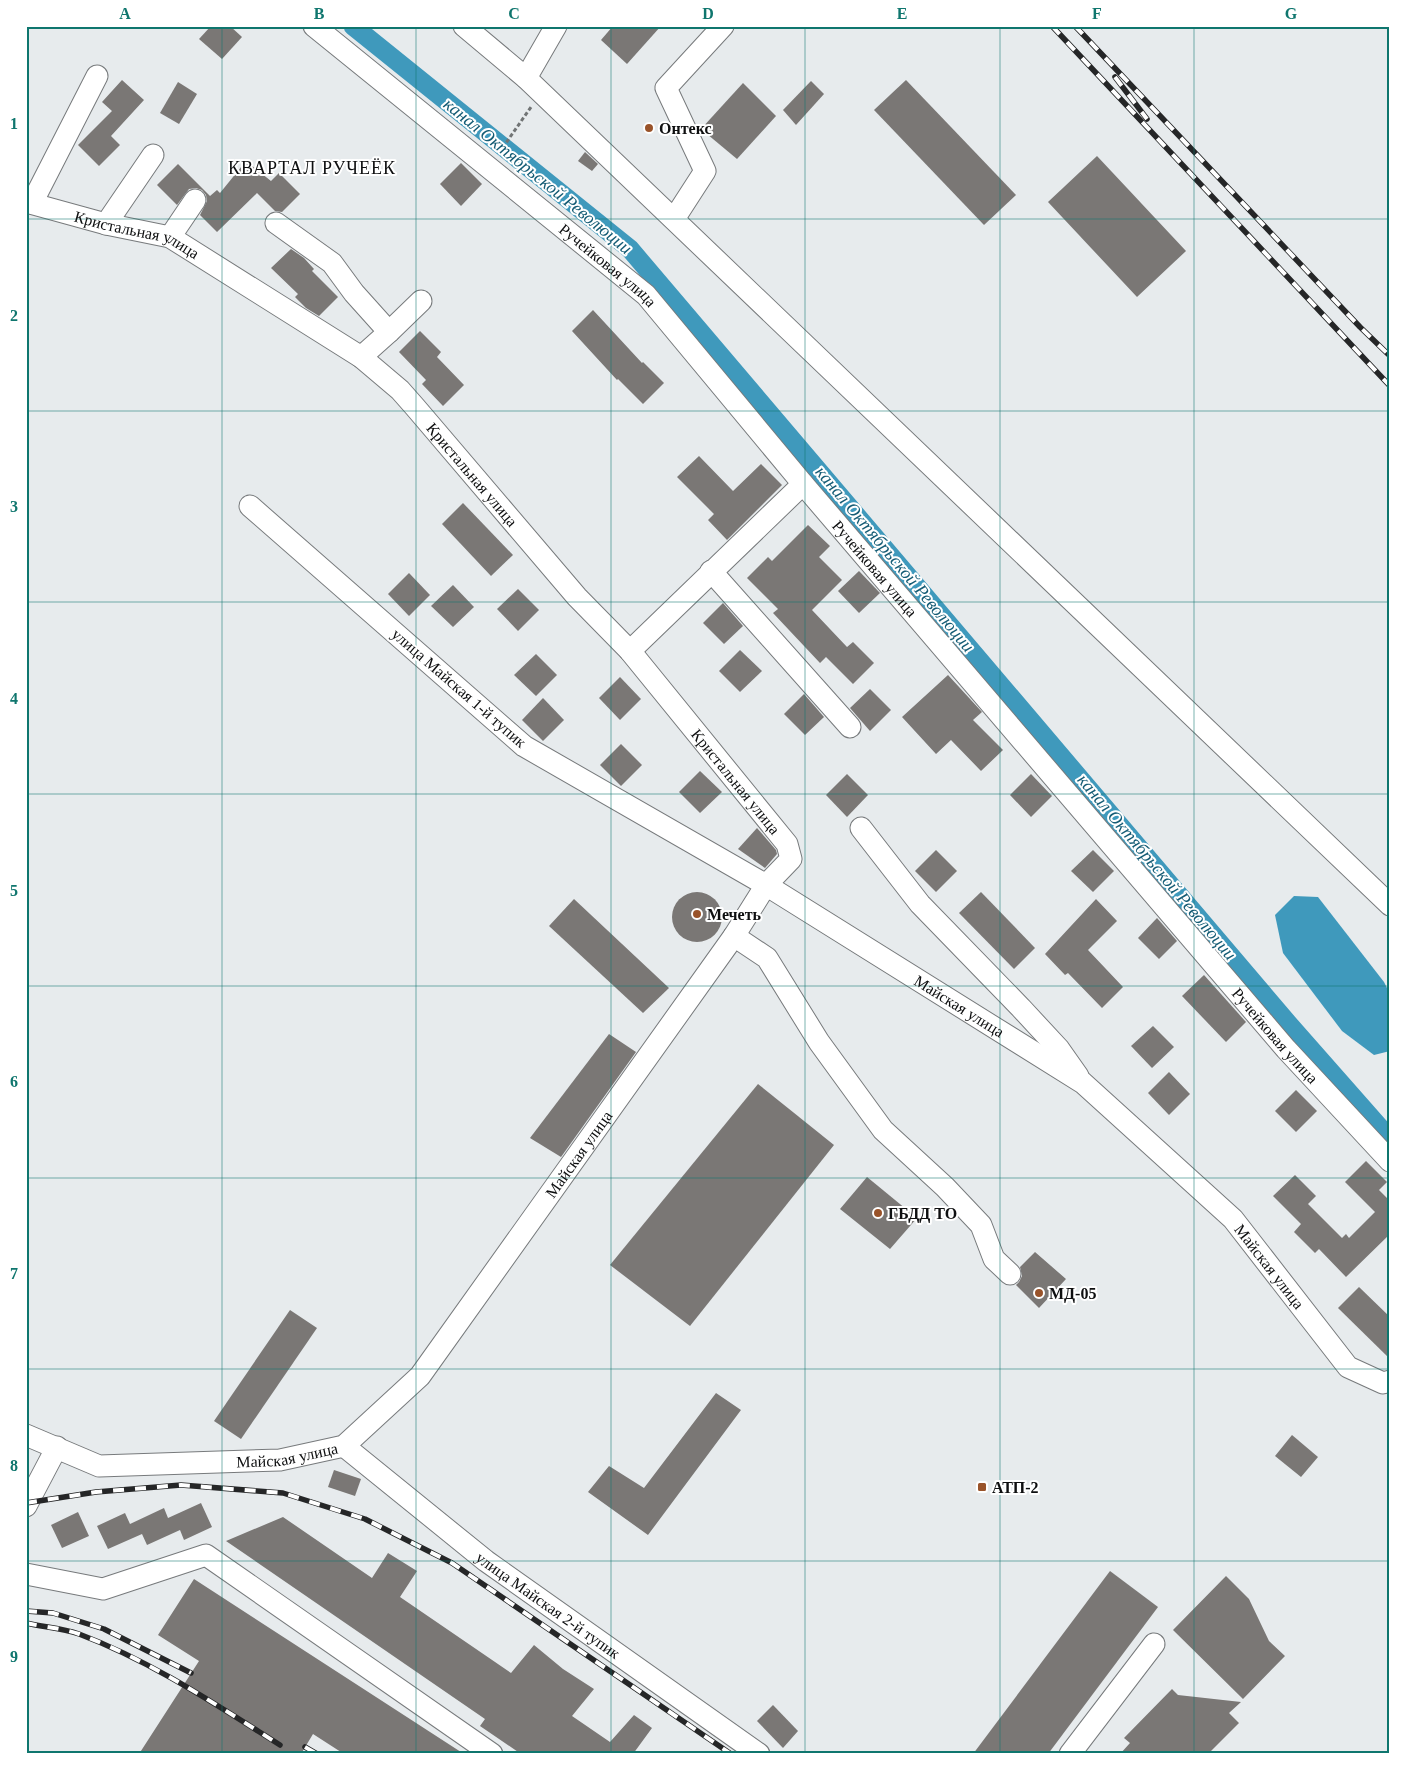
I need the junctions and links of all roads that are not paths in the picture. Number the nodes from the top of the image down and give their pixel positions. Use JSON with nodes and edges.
{"nodes":[{"id":1,"x":314,"y":26,"type":"edge"},
{"id":2,"x":464,"y":26,"type":"edge"},
{"id":3,"x":556,"y":26,"type":"edge"},
{"id":4,"x":723,"y":26,"type":"edge"},
{"id":5,"x":97,"y":76,"type":"dead end"},
{"id":6,"x":526,"y":78,"type":"junction"},
{"id":7,"x":153,"y":155,"type":"dead end"},
{"id":8,"x":195,"y":200,"type":"dead end"},
{"id":9,"x":29,"y":202,"type":"edge"},
{"id":10,"x":674,"y":219,"type":"junction"},
{"id":11,"x":276,"y":223,"type":"dead end"},
{"id":12,"x":106,"y":224,"type":"junction"},
{"id":13,"x":170,"y":237,"type":"junction"},
{"id":14,"x":421,"y":301,"type":"dead end"},
{"id":15,"x":389,"y":332,"type":"junction"},
{"id":16,"x":361,"y":357,"type":"junction"},
{"id":17,"x":803,"y":484,"type":"junction"},
{"id":18,"x":250,"y":506,"type":"dead end"},
{"id":19,"x":712,"y":571,"type":"junction"},
{"id":20,"x":630,"y":651,"type":"junction"},
{"id":21,"x":850,"y":727,"type":"dead end"},
{"id":22,"x":861,"y":828,"type":"dead end"},
{"id":23,"x":766,"y":885,"type":"junction"},
{"id":24,"x":1390,"y":905,"type":"edge"},
{"id":25,"x":734,"y":936,"type":"junction"},
{"id":26,"x":1083,"y":1083,"type":"junction"},
{"id":27,"x":1390,"y":1161,"type":"edge"},
{"id":28,"x":1010,"y":1274,"type":"dead end"},
{"id":29,"x":1390,"y":1381,"type":"edge"},
{"id":30,"x":26,"y":1435,"type":"edge"},
{"id":31,"x":344,"y":1446,"type":"junction"},
{"id":32,"x":57,"y":1447,"type":"junction"},
{"id":33,"x":26,"y":1506,"type":"edge"},
{"id":34,"x":26,"y":1574,"type":"edge"},
{"id":35,"x":1154,"y":1644,"type":"dead end"},
{"id":36,"x":492,"y":1754,"type":"edge"},
{"id":37,"x":759,"y":1754,"type":"edge"},
{"id":38,"x":1070,"y":1754,"type":"edge"}],
"edges":[{"from":1,"to":17,"type":"street","name":"Ручейковая улица"},
{"from":2,"to":6,"type":"street"},
{"from":3,"to":6,"type":"street"},
{"from":4,"to":10,"type":"street"},
{"from":5,"to":9,"type":"street"},
{"from":6,"to":10,"type":"street"},
{"from":7,"to":12,"type":"street"},
{"from":8,"to":13,"type":"street"},
{"from":9,"to":12,"type":"street","name":"Кристальная улица"},
{"from":10,"to":24,"type":"street"},
{"from":11,"to":15,"type":"street"},
{"from":12,"to":13,"type":"street","name":"Кристальная улица"},
{"from":13,"to":16,"type":"street","name":"Кристальная улица"},
{"from":14,"to":15,"type":"street"},
{"from":15,"to":16,"type":"street"},
{"from":16,"to":20,"type":"street","name":"Кристальная улица"},
{"from":17,"to":19,"type":"street"},
{"from":17,"to":27,"type":"street","name":"Ручейковая улица"},
{"from":18,"to":23,"type":"street","name":"улица Майская 1-й тупик"},
{"from":19,"to":20,"type":"street"},
{"from":19,"to":21,"type":"street"},
{"from":20,"to":23,"type":"street","name":"Кристальная улица"},
{"from":22,"to":26,"type":"street","name":"Майская улица"},
{"from":23,"to":25,"type":"street","name":"Майская улица"},
{"from":23,"to":26,"type":"street","name":"Майская улица"},
{"from":25,"to":28,"type":"street"},
{"from":25,"to":31,"type":"street","name":"Майская улица"},
{"from":26,"to":29,"type":"street","name":"Майская улица"},
{"from":30,"to":32,"type":"street","name":"Майская улица"},
{"from":31,"to":32,"type":"street","name":"Майская улица"},
{"from":31,"to":37,"type":"street","name":"улица Майская 2-й тупик"},
{"from":32,"to":33,"type":"street"},
{"from":34,"to":36,"type":"street"},
{"from":35,"to":38,"type":"street"}]}
